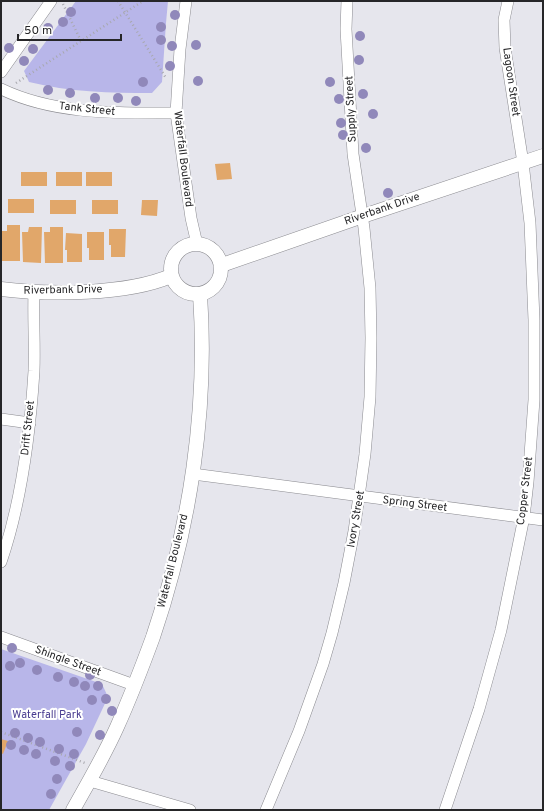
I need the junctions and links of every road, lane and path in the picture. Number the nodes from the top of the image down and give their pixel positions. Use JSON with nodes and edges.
{"nodes":[{"id":1,"x":51,"y":1,"type":"edge"},
{"id":2,"x":61,"y":1,"type":"edge"},
{"id":3,"x":118,"y":1,"type":"edge"},
{"id":4,"x":143,"y":1,"type":"edge"},
{"id":5,"x":186,"y":1,"type":"edge"},
{"id":6,"x":347,"y":1,"type":"edge"},
{"id":7,"x":508,"y":1,"type":"edge"},
{"id":8,"x":125,"y":13,"type":"junction"},
{"id":9,"x":82,"y":41,"type":"junction"},
{"id":10,"x":1,"y":72,"type":"edge"},
{"id":11,"x":2,"y":90,"type":"edge"},
{"id":12,"x":178,"y":95,"type":"junction"},
{"id":13,"x":176,"y":113,"type":"junction"},
{"id":14,"x":543,"y":156,"type":"edge"},
{"id":15,"x":523,"y":163,"type":"junction"},
{"id":16,"x":362,"y":216,"type":"junction"},
{"id":17,"x":197,"y":244,"type":"junction"},
{"id":18,"x":222,"y":265,"type":"junction"},
{"id":19,"x":171,"y":276,"type":"junction"},
{"id":20,"x":1,"y":289,"type":"edge"},
{"id":21,"x":34,"y":292,"type":"junction"},
{"id":22,"x":200,"y":294,"type":"junction"},
{"id":23,"x":1,"y":419,"type":"edge"},
{"id":24,"x":30,"y":423,"type":"junction"},
{"id":25,"x":192,"y":474,"type":"junction"},
{"id":26,"x":360,"y":497,"type":"junction"},
{"id":27,"x":524,"y":517,"type":"junction"},
{"id":28,"x":543,"y":520,"type":"edge"},
{"id":29,"x":1,"y":562,"type":"edge"},
{"id":30,"x":1,"y":637,"type":"edge"},
{"id":31,"x":134,"y":685,"type":"junction"},
{"id":32,"x":1,"y":732,"type":"edge"},
{"id":33,"x":97,"y":767,"type":"junction"},
{"id":34,"x":90,"y":781,"type":"junction"},
{"id":35,"x":73,"y":810,"type":"edge"},
{"id":36,"x":190,"y":810,"type":"edge"},
{"id":37,"x":266,"y":810,"type":"edge"},
{"id":38,"x":445,"y":810,"type":"edge"}],
"edges":[{"from":1,"to":10,"type":"street"},
{"from":2,"to":9,"type":"path"},
{"from":3,"to":8,"type":"path"},
{"from":4,"to":8,"type":"path"},
{"from":5,"to":12,"type":"street","name":"Waterfall Boulevard"},
{"from":6,"to":16,"type":"street","name":"Supply Street"},
{"from":7,"to":15,"type":"street","name":"Lagoon Street"},
{"from":8,"to":9,"type":"path"},
{"from":8,"to":12,"type":"path"},
{"from":9,"to":11,"type":"path"},
{"from":11,"to":13,"type":"street","name":"Tank Street"},
{"from":12,"to":13,"type":"street","name":"Waterfall Boulevard"},
{"from":13,"to":17,"type":"street","name":"Waterfall Boulevard"},
{"from":14,"to":15,"type":"street","name":"Riverbank Drive"},
{"from":15,"to":16,"type":"street","name":"Riverbank Drive"},
{"from":15,"to":27,"type":"street","name":"Copper Street"},
{"from":16,"to":18,"type":"street","name":"Riverbank Drive"},
{"from":16,"to":26,"type":"street","name":"Ivory Street"},
{"from":17,"to":18,"type":"street"},
{"from":17,"to":19,"type":"street"},
{"from":18,"to":22,"type":"street"},
{"from":19,"to":21,"type":"street","name":"Riverbank Drive"},
{"from":19,"to":22,"type":"street"},
{"from":20,"to":21,"type":"street","name":"Riverbank Drive"},
{"from":21,"to":24,"type":"street","name":"Drift Street"},
{"from":22,"to":25,"type":"street","name":"Waterfall Boulevard"},
{"from":23,"to":24,"type":"street"},
{"from":24,"to":29,"type":"street","name":"Drift Street"},
{"from":25,"to":26,"type":"street","name":"Spring Street"},
{"from":25,"to":31,"type":"street","name":"Waterfall Boulevard"},
{"from":26,"to":27,"type":"street","name":"Spring Street"},
{"from":26,"to":37,"type":"street","name":"Ivory Street"},
{"from":27,"to":28,"type":"street","name":"Spring Street"},
{"from":27,"to":38,"type":"street","name":"Copper Street"},
{"from":30,"to":31,"type":"street","name":"Shingle Street"},
{"from":31,"to":33,"type":"street","name":"Waterfall Boulevard"},
{"from":32,"to":33,"type":"path"},
{"from":33,"to":34,"type":"street","name":"Waterfall Boulevard"},
{"from":34,"to":35,"type":"street","name":"Waterfall Boulevard"},
{"from":34,"to":36,"type":"street"}]}
